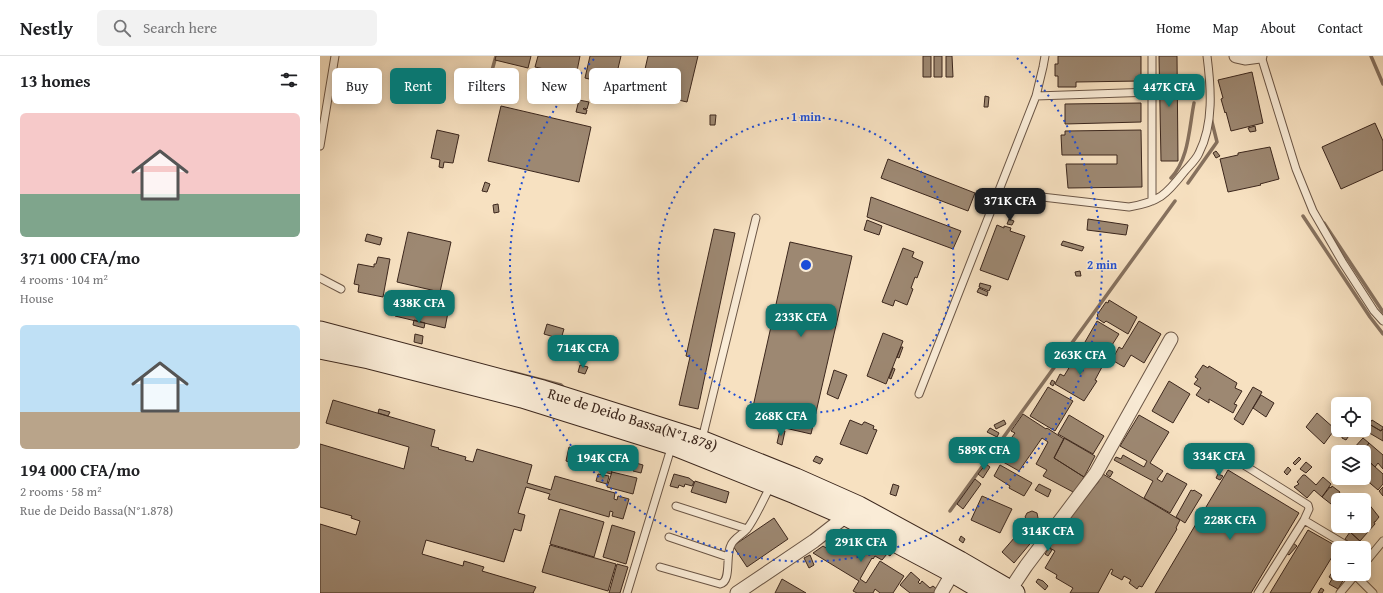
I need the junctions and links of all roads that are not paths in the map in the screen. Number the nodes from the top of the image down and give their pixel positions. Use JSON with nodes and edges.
{"nodes":[{"id":1,"x":335,"y":56,"type":"edge"},
{"id":2,"x":1045,"y":56,"type":"edge"},
{"id":3,"x":1152,"y":56,"type":"edge"},
{"id":4,"x":1207,"y":56,"type":"edge"},
{"id":5,"x":1236,"y":56,"type":"edge"},
{"id":6,"x":1260,"y":56,"type":"edge"},
{"id":7,"x":1152,"y":92,"type":"junction"},
{"id":8,"x":1036,"y":96,"type":"junction"},
{"id":9,"x":320,"y":146,"type":"edge"},
{"id":10,"x":998,"y":192,"type":"junction"},
{"id":11,"x":1152,"y":202,"type":"junction"},
{"id":12,"x":756,"y":218,"type":"dead end"},
{"id":13,"x":320,"y":278,"type":"edge"},
{"id":14,"x":341,"y":290,"type":"dead end"},
{"id":15,"x":1383,"y":321,"type":"edge"},
{"id":16,"x":320,"y":330,"type":"edge"},
{"id":17,"x":1170,"y":339,"type":"dead end"},
{"id":18,"x":320,"y":349,"type":"edge"},
{"id":19,"x":919,"y":394,"type":"dead end"},
{"id":20,"x":674,"y":438,"type":"junction"},
{"id":21,"x":701,"y":440,"type":"junction"},
{"id":22,"x":1244,"y":465,"type":"dead end"},
{"id":23,"x":771,"y":485,"type":"junction"},
{"id":24,"x":676,"y":506,"type":"dead end"},
{"id":25,"x":846,"y":516,"type":"junction"},
{"id":26,"x":1304,"y":520,"type":"junction"},
{"id":27,"x":747,"y":529,"type":"junction"},
{"id":28,"x":669,"y":537,"type":"dead end"},
{"id":29,"x":1339,"y":541,"type":"edge"},
{"id":30,"x":1383,"y":541,"type":"edge"},
{"id":31,"x":1371,"y":553,"type":"edge"},
{"id":32,"x":728,"y":557,"type":"junction"},
{"id":33,"x":660,"y":567,"type":"dead end"},
{"id":34,"x":957,"y":567,"type":"junction"},
{"id":35,"x":1350,"y":581,"type":"edge"},
{"id":36,"x":1361,"y":581,"type":"edge"},
{"id":37,"x":1012,"y":592,"type":"edge"},
{"id":38,"x":627,"y":593,"type":"edge"},
{"id":39,"x":737,"y":593,"type":"edge"},
{"id":40,"x":941,"y":593,"type":"edge"},
{"id":41,"x":987,"y":593,"type":"edge"},
{"id":42,"x":1258,"y":593,"type":"edge"},
{"id":43,"x":1340,"y":593,"type":"edge"},
{"id":44,"x":1372,"y":593,"type":"edge"}],
"edges":[{"from":1,"to":9,"type":"lane"},
{"from":2,"to":8,"type":"lane"},
{"from":3,"to":7,"type":"lane"},
{"from":4,"to":11,"type":"lane"},
{"from":5,"to":6,"type":"street"},
{"from":6,"to":15,"type":"lane"},
{"from":7,"to":8,"type":"lane"},
{"from":7,"to":11,"type":"lane"},
{"from":8,"to":10,"type":"lane"},
{"from":10,"to":11,"type":"lane"},
{"from":10,"to":19,"type":"lane"},
{"from":12,"to":21,"type":"lane"},
{"from":13,"to":14,"type":"lane"},
{"from":16,"to":20,"type":"main road","name":"Rue de Deido Bassa(N°1.878)"},
{"from":17,"to":37,"type":"street"},
{"from":18,"to":20,"type":"main road"},
{"from":20,"to":21,"type":"main road","name":"Rue de Deido Bassa(N°1.878)"},
{"from":20,"to":23,"type":"main road"},
{"from":20,"to":38,"type":"lane"},
{"from":21,"to":34,"type":"main road","name":"Rue de Deido Bassa(N°1.878)"},
{"from":22,"to":26,"type":"lane"},
{"from":23,"to":25,"type":"main road"},
{"from":23,"to":27,"type":"lane"},
{"from":24,"to":27,"type":"lane"},
{"from":25,"to":34,"type":"main road"},
{"from":25,"to":39,"type":"street"},
{"from":26,"to":29,"type":"lane"},
{"from":26,"to":42,"type":"lane"},
{"from":27,"to":32,"type":"lane"},
{"from":28,"to":32,"type":"lane"},
{"from":30,"to":31,"type":"lane"},
{"from":32,"to":33,"type":"lane"},
{"from":34,"to":37,"type":"main road","name":"Rue de Deido Bassa(N°1.878)"},
{"from":34,"to":40,"type":"street"},
{"from":34,"to":41,"type":"main road"},
{"from":35,"to":43,"type":"lane"},
{"from":36,"to":44,"type":"lane"}]}
